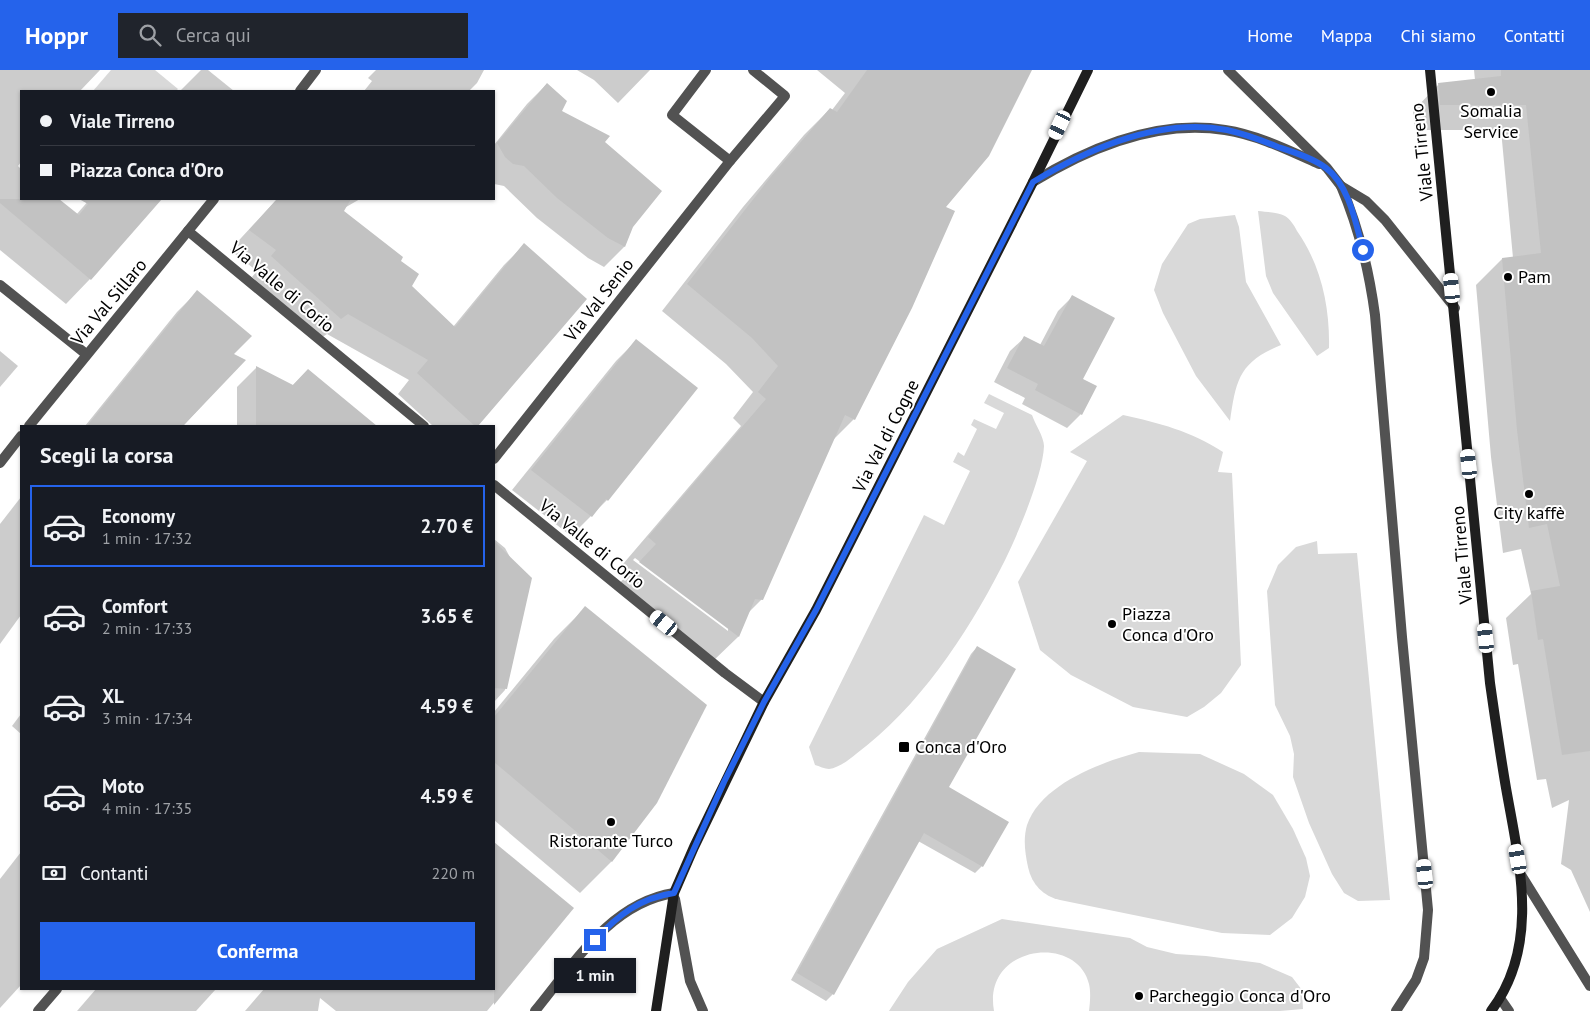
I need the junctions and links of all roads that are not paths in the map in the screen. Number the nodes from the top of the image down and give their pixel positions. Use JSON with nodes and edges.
{"nodes":[{"id":1,"x":316,"y":70,"type":"edge"},
{"id":2,"x":706,"y":70,"type":"edge"},
{"id":3,"x":753,"y":70,"type":"edge"},
{"id":4,"x":1088,"y":70,"type":"edge"},
{"id":5,"x":1228,"y":70,"type":"edge"},
{"id":6,"x":1430,"y":70,"type":"edge"},
{"id":7,"x":301,"y":90,"type":"edge"},
{"id":8,"x":730,"y":161,"type":"junction"},
{"id":9,"x":1327,"y":168,"type":"junction"},
{"id":10,"x":1033,"y":182,"type":"junction"},
{"id":11,"x":1341,"y":186,"type":"junction"},
{"id":12,"x":213,"y":200,"type":"edge"},
{"id":13,"x":188,"y":231,"type":"junction"},
{"id":14,"x":0,"y":284,"type":"edge"},
{"id":15,"x":1455,"y":308,"type":"junction"},
{"id":16,"x":86,"y":354,"type":"junction"},
{"id":17,"x":30,"y":425,"type":"edge"},
{"id":18,"x":423,"y":425,"type":"edge"},
{"id":19,"x":20,"y":437,"type":"edge"},
{"id":20,"x":495,"y":458,"type":"edge"},
{"id":21,"x":0,"y":463,"type":"edge"},
{"id":22,"x":495,"y":485,"type":"edge"},
{"id":23,"x":764,"y":702,"type":"junction"},
{"id":24,"x":1521,"y":876,"type":"junction"},
{"id":25,"x":674,"y":893,"type":"junction"},
{"id":26,"x":1590,"y":986,"type":"edge"},
{"id":27,"x":56,"y":990,"type":"edge"},
{"id":28,"x":1500,"y":998,"type":"junction"},
{"id":29,"x":38,"y":1011,"type":"edge"},
{"id":30,"x":535,"y":1011,"type":"edge"},
{"id":31,"x":656,"y":1011,"type":"edge"},
{"id":32,"x":703,"y":1011,"type":"edge"},
{"id":33,"x":1396,"y":1011,"type":"edge"},
{"id":34,"x":1491,"y":1011,"type":"edge"},
{"id":35,"x":1509,"y":1011,"type":"edge"}],
"edges":[{"from":1,"to":7,"type":"street"},
{"from":2,"to":8,"type":"street"},
{"from":3,"to":8,"type":"street","name":"Via Val Senio"},
{"from":4,"to":10,"type":"main road"},
{"from":5,"to":9,"type":"street"},
{"from":6,"to":15,"type":"main road","name":"Viale Tirreno"},
{"from":8,"to":20,"type":"street","name":"Via Val Senio"},
{"from":9,"to":10,"type":"street"},
{"from":9,"to":11,"type":"street"},
{"from":10,"to":23,"type":"main road","name":"Via Val di Cogne"},
{"from":11,"to":15,"type":"street"},
{"from":11,"to":33,"type":"street"},
{"from":12,"to":13,"type":"street","name":"Via Val Sillaro"},
{"from":13,"to":16,"type":"street","name":"Via Val Sillaro"},
{"from":13,"to":18,"type":"street","name":"Via Valle di Corio"},
{"from":14,"to":16,"type":"street"},
{"from":15,"to":24,"type":"main road","name":"Viale Tirreno"},
{"from":16,"to":17,"type":"street","name":"Via Val Sillaro"},
{"from":19,"to":21,"type":"street"},
{"from":22,"to":23,"type":"street","name":"Via Valle di Corio"},
{"from":23,"to":25,"type":"main road"},
{"from":24,"to":26,"type":"street","name":"Viale Tirreno"},
{"from":24,"to":28,"type":"main road"},
{"from":25,"to":30,"type":"street"},
{"from":25,"to":31,"type":"main road"},
{"from":25,"to":32,"type":"street"},
{"from":27,"to":29,"type":"street"},
{"from":28,"to":34,"type":"main road"},
{"from":28,"to":35,"type":"street"}]}
